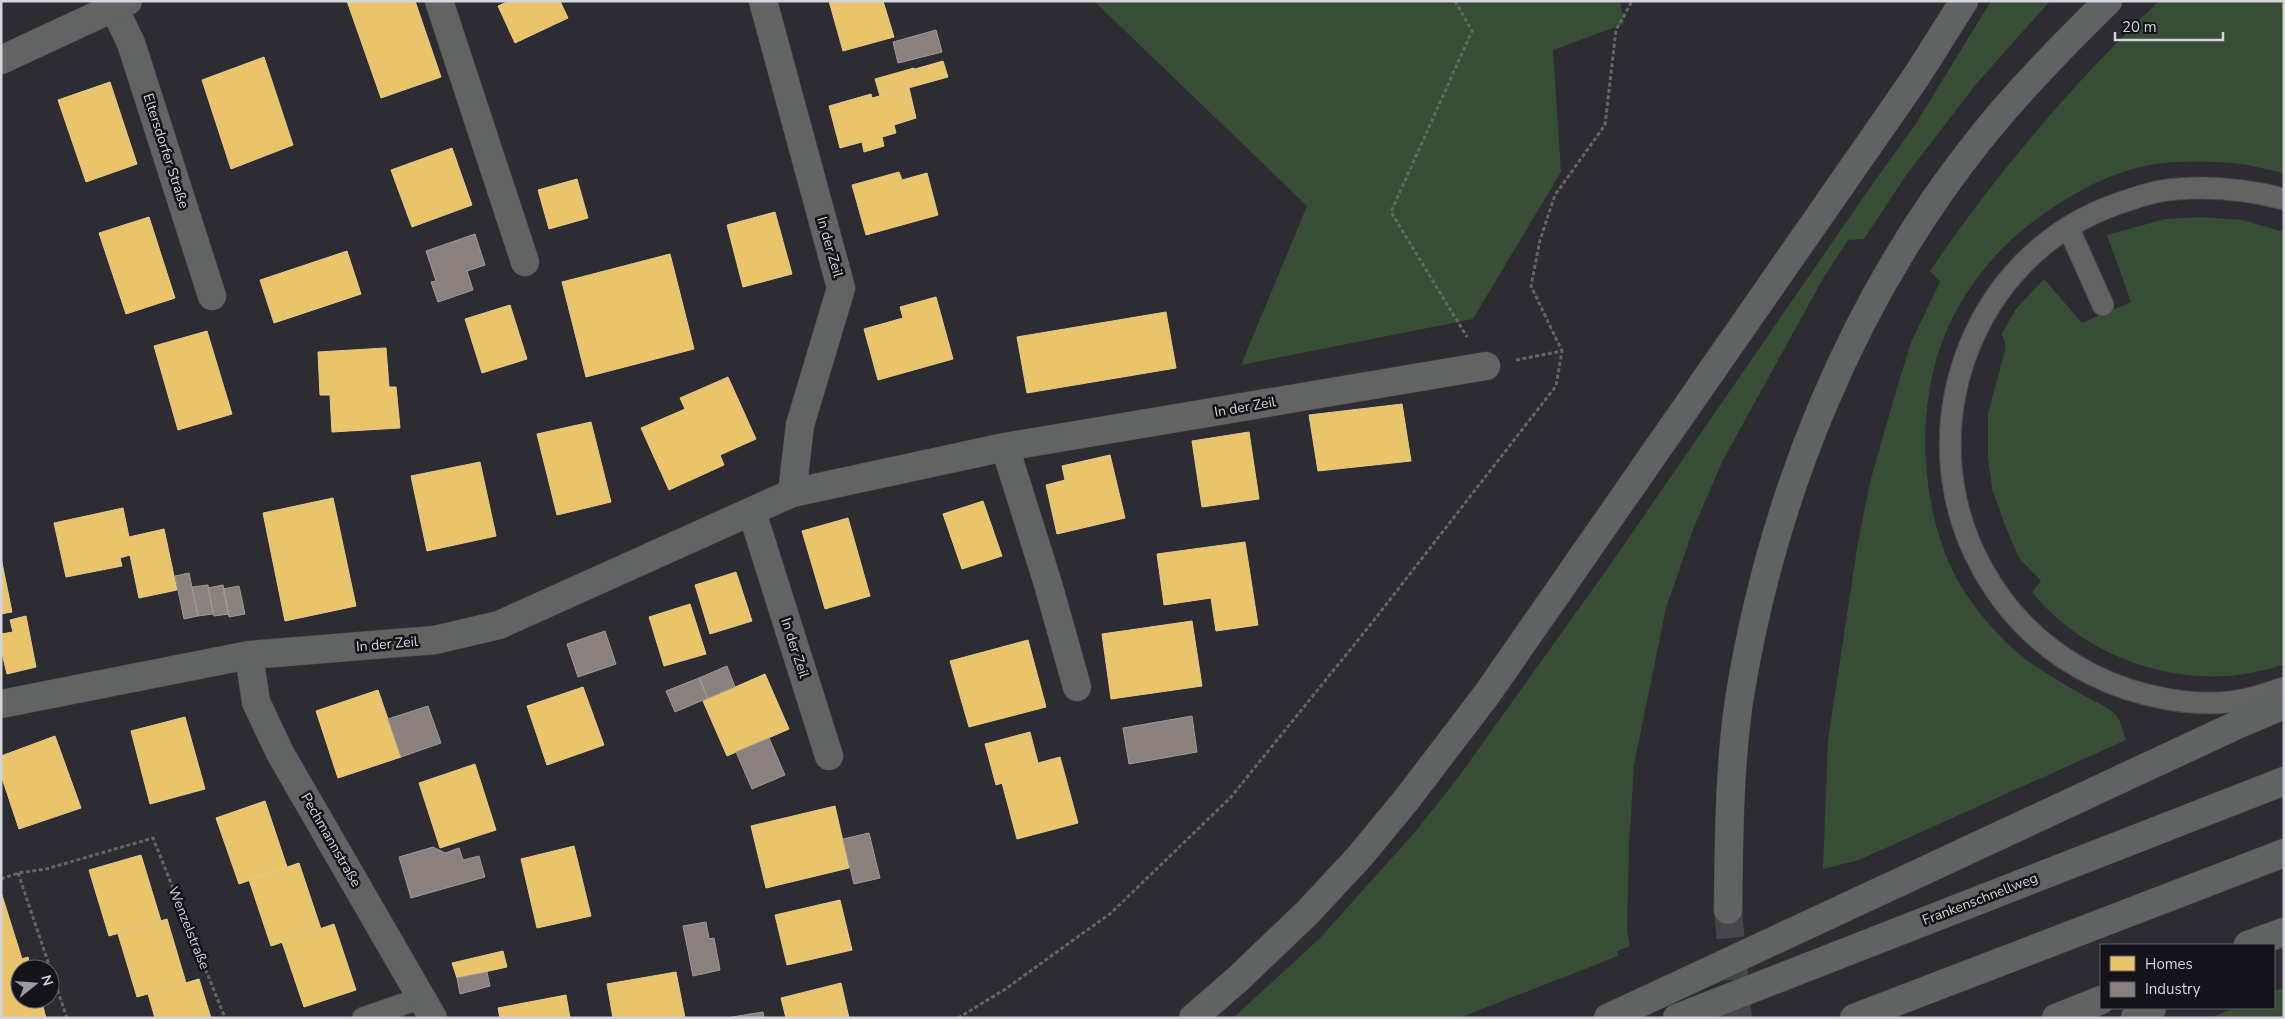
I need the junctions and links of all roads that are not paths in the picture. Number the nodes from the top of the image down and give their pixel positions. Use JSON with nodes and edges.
{"nodes":[{"id":1,"x":439,"y":1,"type":"edge"},
{"id":2,"x":763,"y":1,"type":"edge"},
{"id":3,"x":1964,"y":1,"type":"edge"},
{"id":4,"x":2108,"y":1,"type":"edge"},
{"id":5,"x":121,"y":5,"type":"edge"},
{"id":6,"x":1,"y":60,"type":"edge"},
{"id":7,"x":2284,"y":200,"type":"edge"},
{"id":8,"x":2068,"y":227,"type":"junction"},
{"id":9,"x":525,"y":262,"type":"dead end"},
{"id":10,"x":212,"y":296,"type":"dead end"},
{"id":11,"x":2103,"y":305,"type":"dead end"},
{"id":12,"x":1486,"y":366,"type":"road end"},
{"id":13,"x":1005,"y":447,"type":"junction"},
{"id":14,"x":792,"y":493,"type":"junction"},
{"id":15,"x":752,"y":512,"type":"junction"},
{"id":16,"x":249,"y":655,"type":"junction"},
{"id":17,"x":1077,"y":687,"type":"dead end"},
{"id":18,"x":2284,"y":688,"type":"edge"},
{"id":19,"x":1,"y":704,"type":"edge"},
{"id":20,"x":2284,"y":705,"type":"edge"},
{"id":21,"x":829,"y":756,"type":"dead end"},
{"id":22,"x":2284,"y":781,"type":"edge"},
{"id":23,"x":2284,"y":853,"type":"edge"},
{"id":24,"x":1728,"y":910,"type":"tunnel mouth"},
{"id":25,"x":2284,"y":933,"type":"edge"},
{"id":26,"x":2251,"y":944,"type":"edge"},
{"id":27,"x":2268,"y":944,"type":"edge"},
{"id":28,"x":2100,"y":1000,"type":"edge"},
{"id":29,"x":427,"y":1008,"type":"edge"},
{"id":30,"x":2150,"y":1009,"type":"edge"},
{"id":31,"x":363,"y":1018,"type":"edge"},
{"id":32,"x":1194,"y":1018,"type":"edge"},
{"id":33,"x":1608,"y":1018,"type":"edge"},
{"id":34,"x":1677,"y":1018,"type":"edge"},
{"id":35,"x":1854,"y":1018,"type":"edge"},
{"id":36,"x":2056,"y":1018,"type":"edge"},
{"id":37,"x":2135,"y":1018,"type":"edge"}],
"edges":[{"from":1,"to":9,"type":"street"},
{"from":2,"to":14,"type":"street","name":"In der Zeil"},
{"from":3,"to":32,"type":"highway"},
{"from":4,"to":24,"type":"highway"},
{"from":5,"to":6,"type":"street","name":"Eltersdorfer Straße"},
{"from":5,"to":10,"type":"street","name":"Eltersdorfer Straße"},
{"from":7,"to":8,"type":"lane"},
{"from":8,"to":11,"type":"lane"},
{"from":8,"to":18,"type":"lane"},
{"from":12,"to":13,"type":"street","name":"In der Zeil"},
{"from":13,"to":14,"type":"street","name":"In der Zeil"},
{"from":13,"to":17,"type":"street"},
{"from":14,"to":15,"type":"street","name":"In der Zeil"},
{"from":15,"to":16,"type":"street","name":"In der Zeil"},
{"from":15,"to":21,"type":"street","name":"In der Zeil"},
{"from":16,"to":19,"type":"street","name":"In der Zeil"},
{"from":16,"to":29,"type":"street","name":"Pechmannstraße"},
{"from":20,"to":33,"type":"highway"},
{"from":22,"to":34,"type":"highway","name":"Frankenschnellweg"},
{"from":23,"to":35,"type":"highway"},
{"from":25,"to":26,"type":"highway"},
{"from":25,"to":27,"type":"highway"},
{"from":28,"to":36,"type":"highway"},
{"from":29,"to":31,"type":"lane"},
{"from":30,"to":37,"type":"highway"}]}
